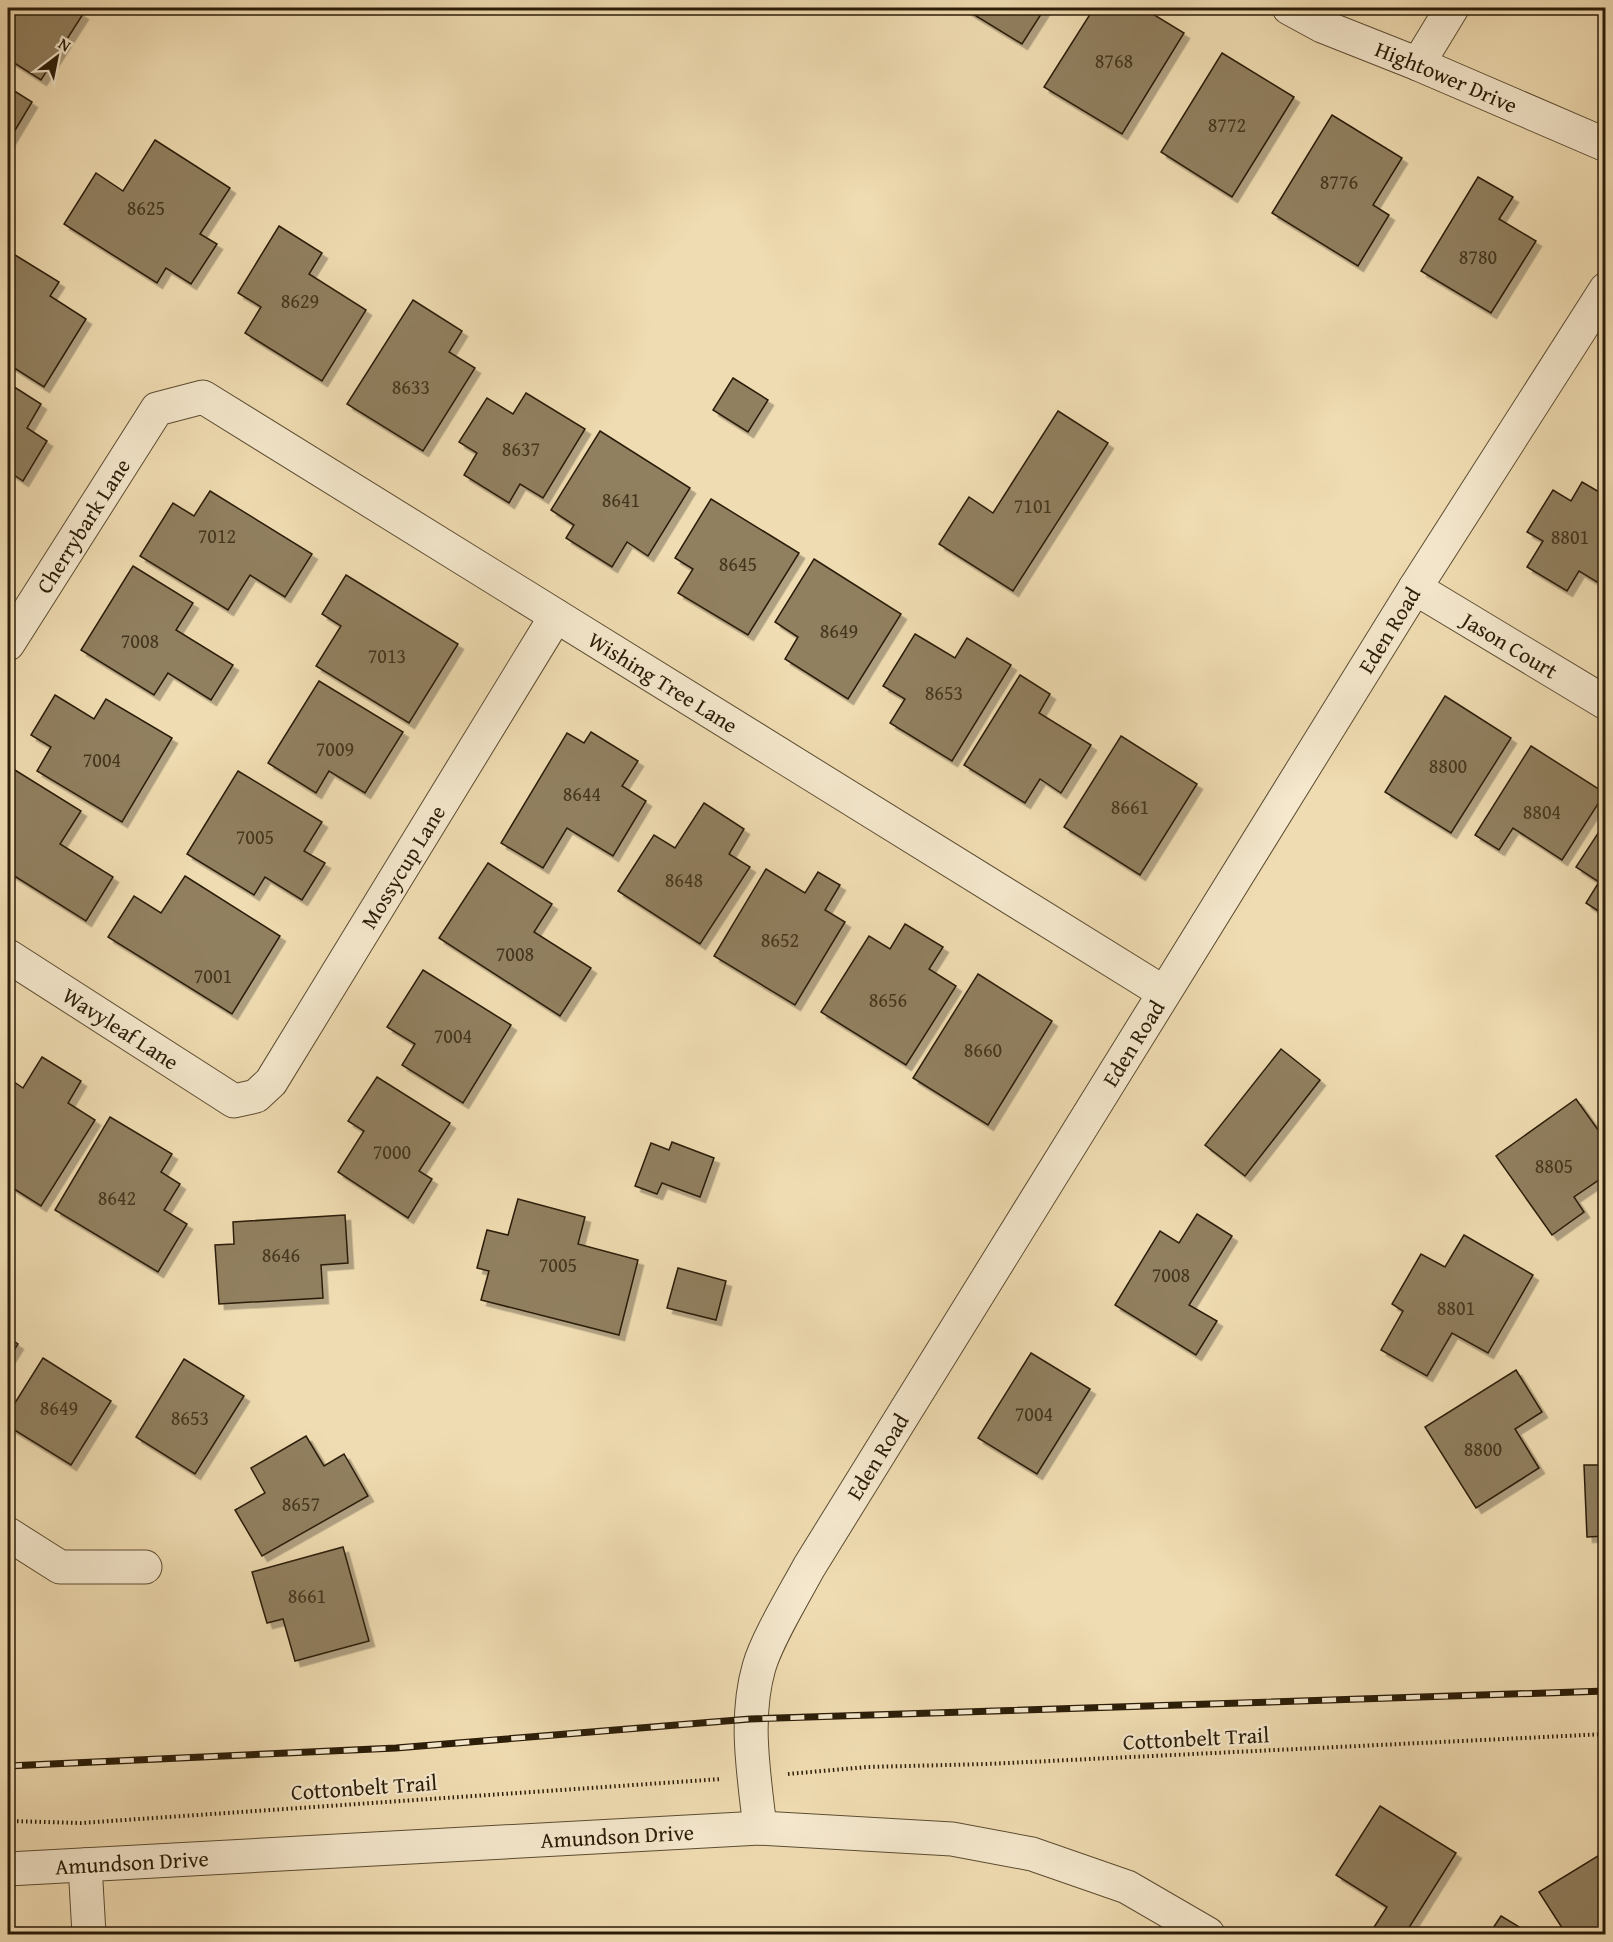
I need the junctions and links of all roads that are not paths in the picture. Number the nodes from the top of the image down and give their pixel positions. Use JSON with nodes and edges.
{"nodes":[{"id":1,"x":1289,"y":8,"type":"edge"},
{"id":2,"x":1452,"y":8,"type":"edge"},
{"id":3,"x":1418,"y":64,"type":"junction"},
{"id":4,"x":1605,"y":145,"type":"edge"},
{"id":5,"x":1605,"y":289,"type":"edge"},
{"id":6,"x":157,"y":409,"type":"joint"},
{"id":7,"x":1415,"y":588,"type":"junction"},
{"id":8,"x":556,"y":616,"type":"junction"},
{"id":9,"x":8,"y":644,"type":"edge"},
{"id":10,"x":1605,"y":703,"type":"edge"},
{"id":11,"x":8,"y":956,"type":"edge"},
{"id":12,"x":1163,"y":992,"type":"junction"},
{"id":13,"x":234,"y":1101,"type":"joint"},
{"id":14,"x":8,"y":1534,"type":"edge"},
{"id":15,"x":145,"y":1567,"type":"dead end"},
{"id":16,"x":760,"y":1828,"type":"junction"},
{"id":17,"x":85,"y":1865,"type":"junction"},
{"id":18,"x":8,"y":1869,"type":"edge"},
{"id":19,"x":89,"y":1935,"type":"edge"},
{"id":20,"x":1208,"y":1935,"type":"edge"}],
"edges":[{"from":1,"to":3,"type":"street","name":"Hightower Drive"},
{"from":2,"to":3,"type":"street"},
{"from":3,"to":4,"type":"street","name":"Hightower Drive"},
{"from":5,"to":7,"type":"street","name":"Eden Road"},
{"from":6,"to":8,"type":"street","name":"Wishing Tree Lane"},
{"from":6,"to":9,"type":"street","name":"Cherrybark Lane"},
{"from":7,"to":10,"type":"street","name":"Jason Court"},
{"from":7,"to":12,"type":"street","name":"Eden Road"},
{"from":8,"to":12,"type":"street","name":"Wishing Tree Lane"},
{"from":8,"to":13,"type":"street","name":"Mossycup Lane"},
{"from":11,"to":13,"type":"street","name":"Wavyleaf Lane"},
{"from":12,"to":16,"type":"street","name":"Eden Road"},
{"from":14,"to":15,"type":"street"},
{"from":16,"to":17,"type":"street","name":"Amundson Drive"},
{"from":16,"to":20,"type":"street","name":"Amundson Drive"},
{"from":17,"to":18,"type":"street","name":"Amundson Drive"},
{"from":17,"to":19,"type":"street"}]}
